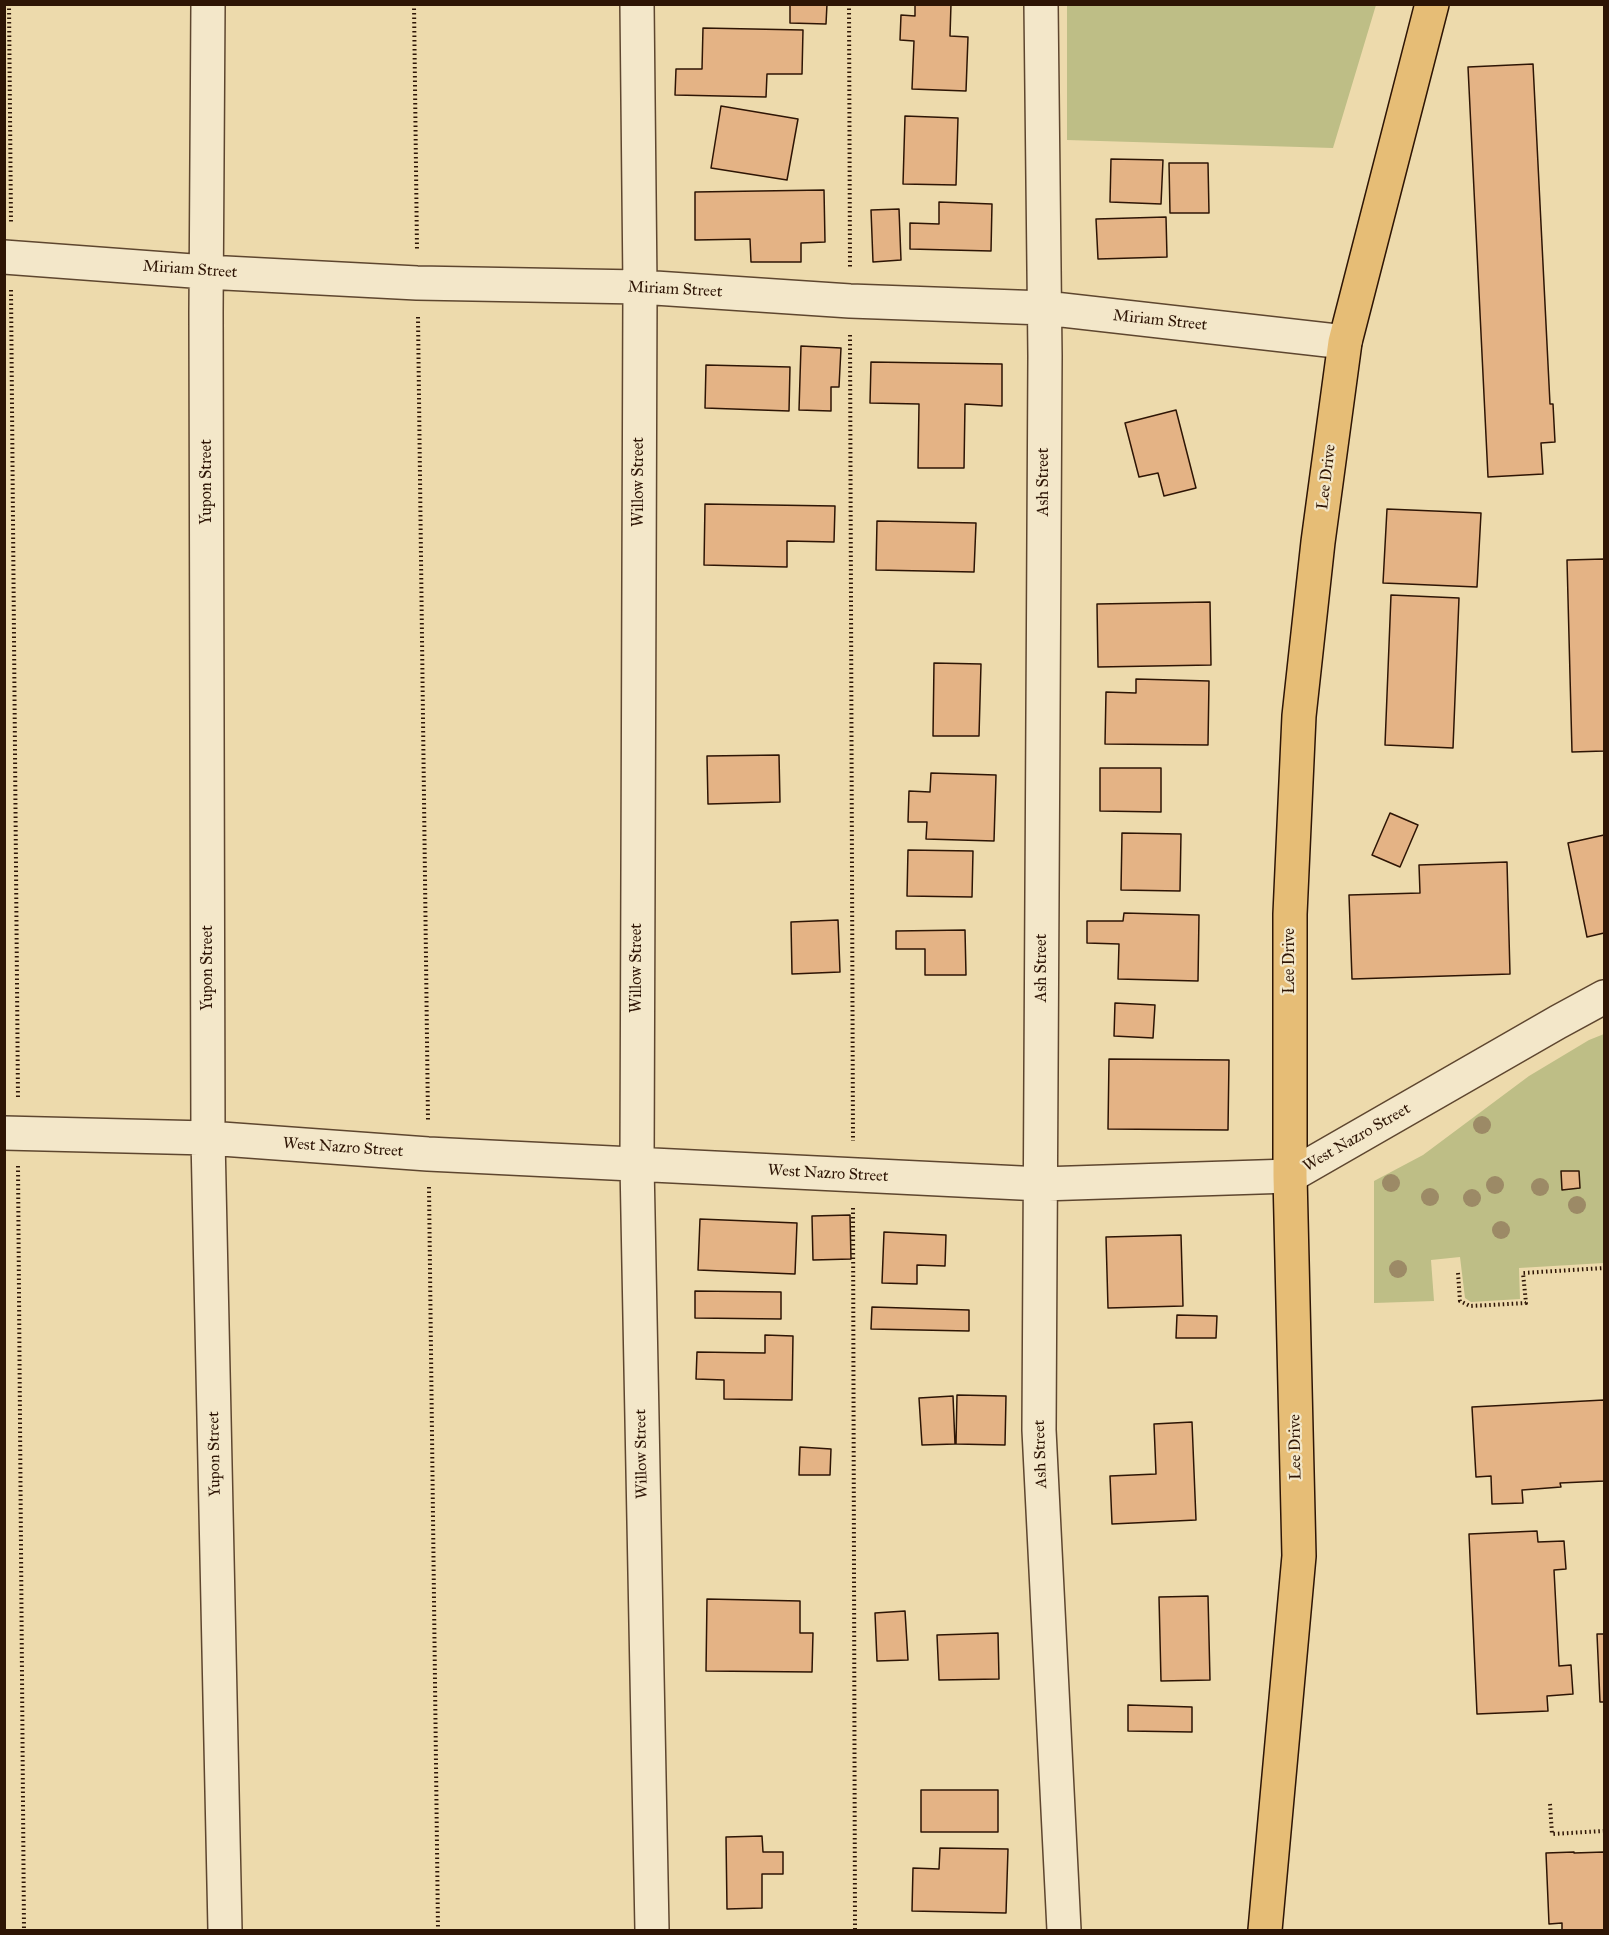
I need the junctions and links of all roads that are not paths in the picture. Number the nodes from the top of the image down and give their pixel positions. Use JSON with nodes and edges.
{"nodes":[{"id":1,"x":208,"y":4,"type":"edge"},
{"id":2,"x":637,"y":4,"type":"edge"},
{"id":3,"x":1041,"y":4,"type":"edge"},
{"id":4,"x":1432,"y":4,"type":"edge"},
{"id":5,"x":8,"y":257,"type":"edge"},
{"id":6,"x":206,"y":272,"type":"junction"},
{"id":7,"x":640,"y":287,"type":"junction"},
{"id":8,"x":1045,"y":308,"type":"junction"},
{"id":9,"x":1345,"y":342,"type":"junction"},
{"id":10,"x":1605,"y":997,"type":"edge"},
{"id":11,"x":11,"y":1133,"type":"edge"},
{"id":12,"x":208,"y":1138,"type":"junction"},
{"id":13,"x":637,"y":1164,"type":"junction"},
{"id":14,"x":1290,"y":1176,"type":"junction"},
{"id":15,"x":1041,"y":1184,"type":"junction"},
{"id":16,"x":225,"y":1930,"type":"edge"},
{"id":17,"x":652,"y":1930,"type":"edge"},
{"id":18,"x":1064,"y":1930,"type":"edge"},
{"id":19,"x":1265,"y":1930,"type":"edge"}],
"edges":[{"from":1,"to":6,"type":"street","name":"Yupon Street"},
{"from":2,"to":7,"type":"street","name":"Willow Street"},
{"from":3,"to":8,"type":"street","name":"Ash Street"},
{"from":4,"to":9,"type":"main road","name":"Lee Drive"},
{"from":5,"to":6,"type":"street","name":"Miriam Street"},
{"from":6,"to":7,"type":"street","name":"Miriam Street"},
{"from":6,"to":12,"type":"street","name":"Yupon Street"},
{"from":7,"to":8,"type":"street","name":"Miriam Street"},
{"from":7,"to":13,"type":"street","name":"Willow Street"},
{"from":8,"to":9,"type":"street","name":"Miriam Street"},
{"from":8,"to":15,"type":"street","name":"Ash Street"},
{"from":9,"to":14,"type":"main road","name":"Lee Drive"},
{"from":10,"to":14,"type":"street","name":"West Nazro Street"},
{"from":11,"to":12,"type":"street","name":"West Nazro Street"},
{"from":12,"to":13,"type":"street","name":"West Nazro Street"},
{"from":12,"to":16,"type":"street","name":"Yupon Street"},
{"from":13,"to":15,"type":"street","name":"West Nazro Street"},
{"from":13,"to":17,"type":"street","name":"Willow Street"},
{"from":14,"to":15,"type":"street","name":"West Nazro Street"},
{"from":14,"to":19,"type":"main road","name":"Lee Drive"},
{"from":15,"to":18,"type":"street","name":"Ash Street"}]}
